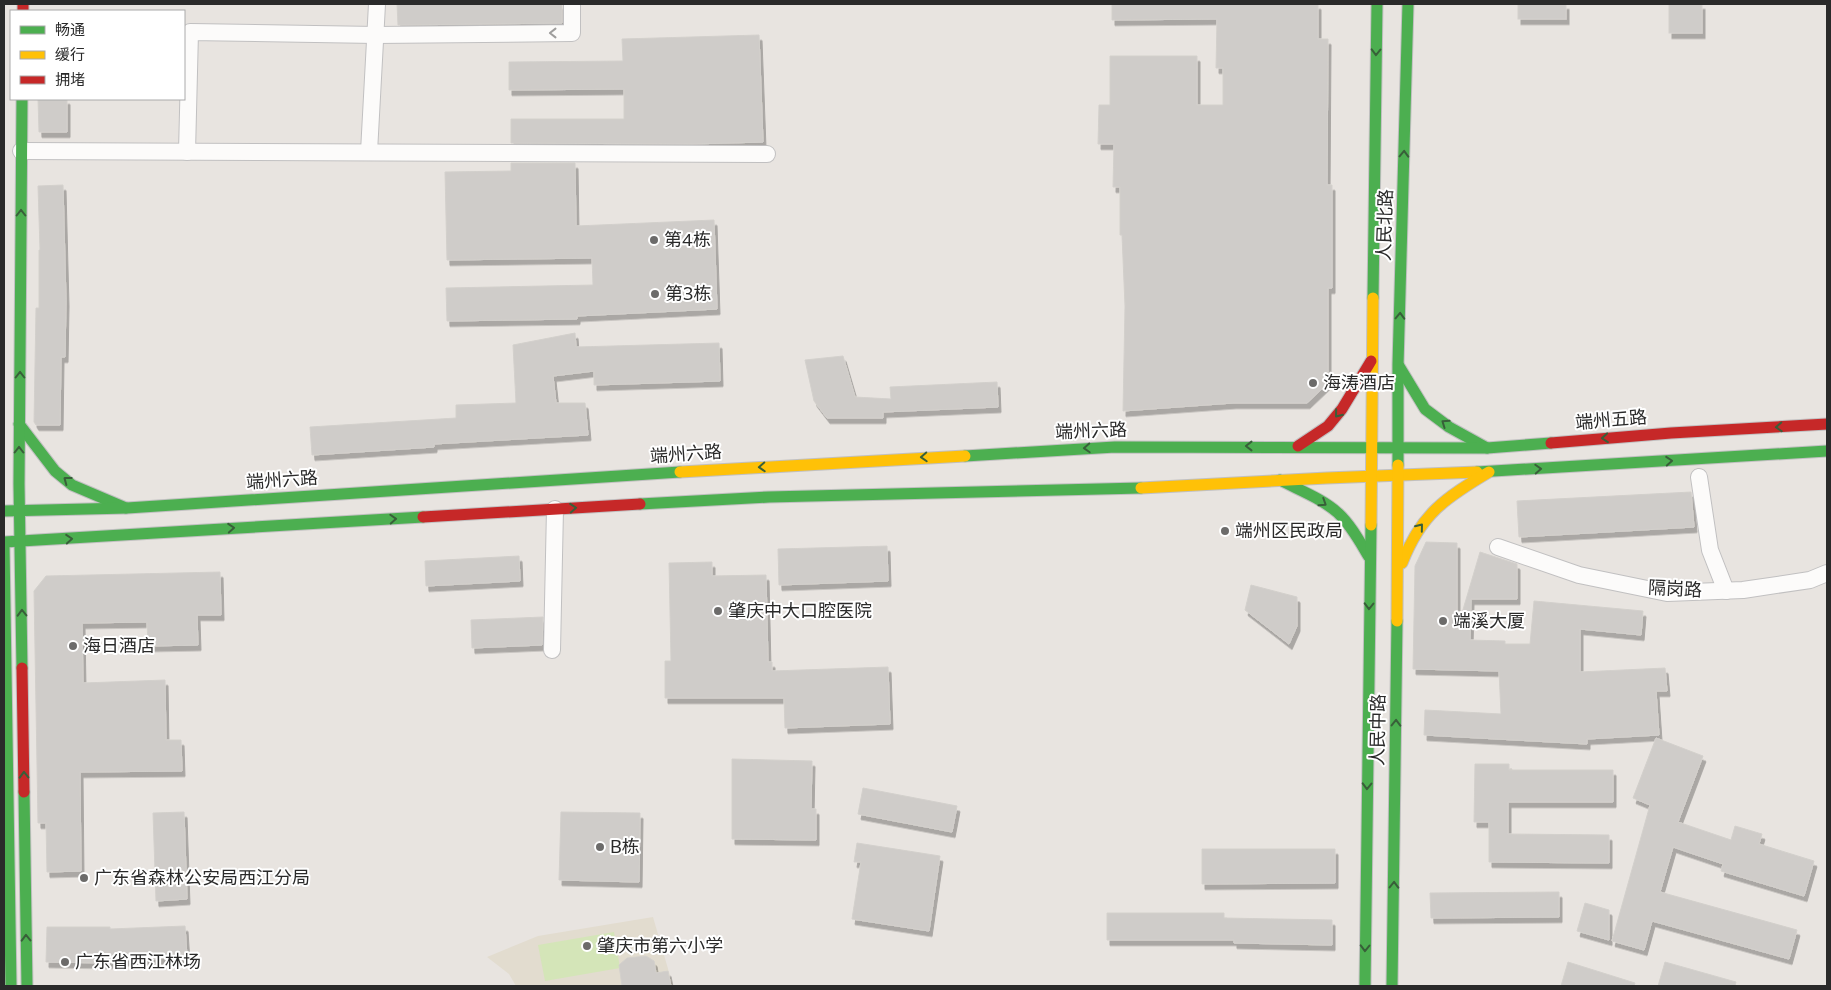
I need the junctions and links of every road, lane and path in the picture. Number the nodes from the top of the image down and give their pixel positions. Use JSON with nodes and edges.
{"nodes":[{"id":1,"x":377,"y":4,"type":"edge"},
{"id":2,"x":572,"y":4,"type":"edge"},
{"id":3,"x":1377,"y":4,"type":"edge"},
{"id":4,"x":1408,"y":4,"type":"edge"},
{"id":5,"x":376,"y":35,"type":"junction"},
{"id":6,"x":22,"y":100,"type":"edge"},
{"id":7,"x":21,"y":151,"type":"junction"},
{"id":8,"x":187,"y":152,"type":"junction"},
{"id":9,"x":369,"y":152,"type":"junction"},
{"id":10,"x":767,"y":154,"type":"dead end"},
{"id":11,"x":1373,"y":358,"type":"junction"},
{"id":12,"x":1398,"y":365,"type":"junction"},
{"id":13,"x":1385,"y":384,"type":"junction"},
{"id":14,"x":20,"y":424,"type":"junction"},
{"id":15,"x":1827,"y":424,"type":"edge"},
{"id":16,"x":1298,"y":446,"type":"junction"},
{"id":17,"x":1371,"y":446,"type":"junction"},
{"id":18,"x":1398,"y":447,"type":"junction"},
{"id":19,"x":1487,"y":448,"type":"junction"},
{"id":20,"x":1827,"y":451,"type":"edge"},
{"id":21,"x":1489,"y":472,"type":"junction"},
{"id":22,"x":1398,"y":475,"type":"junction"},
{"id":23,"x":1371,"y":476,"type":"junction"},
{"id":24,"x":1699,"y":477,"type":"dead end"},
{"id":25,"x":1280,"y":480,"type":"junction"},
{"id":26,"x":127,"y":508,"type":"junction"},
{"id":27,"x":555,"y":509,"type":"junction"},
{"id":28,"x":20,"y":510,"type":"junction"},
{"id":29,"x":4,"y":511,"type":"edge"},
{"id":30,"x":20,"y":541,"type":"junction"},
{"id":31,"x":4,"y":542,"type":"edge"},
{"id":32,"x":4,"y":546,"type":"edge"},
{"id":33,"x":1498,"y":548,"type":"dead end"},
{"id":34,"x":1369,"y":557,"type":"junction"},
{"id":35,"x":1398,"y":570,"type":"junction"},
{"id":36,"x":1827,"y":574,"type":"edge"},
{"id":37,"x":1726,"y":591,"type":"junction"},
{"id":38,"x":552,"y":650,"type":"dead end"},
{"id":39,"x":11,"y":986,"type":"edge"},
{"id":40,"x":27,"y":986,"type":"edge"},
{"id":41,"x":1365,"y":986,"type":"edge"},
{"id":42,"x":1392,"y":986,"type":"edge"}],
"edges":[{"from":1,"to":5,"type":"street"},
{"from":2,"to":5,"type":"street","one_way":true},
{"from":3,"to":11,"type":"main road","name":"人民北路","one_way":true},
{"from":12,"to":4,"type":"main road","name":"人民北路","one_way":true},
{"from":5,"to":8,"type":"street"},
{"from":5,"to":9,"type":"street"},
{"from":6,"to":7,"type":"main road"},
{"from":7,"to":8,"type":"street"},
{"from":14,"to":7,"type":"main road","one_way":true},
{"from":8,"to":9,"type":"street"},
{"from":9,"to":10,"type":"street"},
{"from":11,"to":13,"type":"main road","name":"人民北路"},
{"from":11,"to":16,"type":"main road","one_way":true},
{"from":12,"to":13,"type":"main road","name":"人民北路"},
{"from":19,"to":12,"type":"main road","one_way":true},
{"from":13,"to":17,"type":"main road","name":"人民北路"},
{"from":13,"to":18,"type":"main road","name":"人民北路"},
{"from":26,"to":14,"type":"main road","one_way":true},
{"from":28,"to":14,"type":"main road","one_way":true},
{"from":15,"to":19,"type":"main road","name":"端州五路","one_way":true},
{"from":16,"to":17,"type":"main road","name":"端州六路"},
{"from":16,"to":26,"type":"main road","name":"端州六路","one_way":true},
{"from":17,"to":18,"type":"main road","name":"端州五路"},
{"from":17,"to":23,"type":"main road","name":"人民北路"},
{"from":18,"to":19,"type":"main road","name":"端州五路"},
{"from":18,"to":22,"type":"main road","name":"人民北路"},
{"from":21,"to":20,"type":"main road","one_way":true},
{"from":21,"to":22,"type":"main road"},
{"from":35,"to":21,"type":"main road","one_way":true},
{"from":22,"to":23,"type":"main road"},
{"from":22,"to":35,"type":"main road","name":"人民中路"},
{"from":23,"to":25,"type":"main road"},
{"from":23,"to":34,"type":"main road","name":"人民中路"},
{"from":24,"to":37,"type":"street"},
{"from":27,"to":25,"type":"main road","one_way":true},
{"from":25,"to":34,"type":"main road","one_way":true},
{"from":26,"to":28,"type":"main road","name":"端州六路"},
{"from":30,"to":27,"type":"main road","one_way":true},
{"from":27,"to":38,"type":"street"},
{"from":28,"to":29,"type":"main road","name":"端州六路"},
{"from":28,"to":30,"type":"main road"},
{"from":30,"to":31,"type":"main road"},
{"from":40,"to":30,"type":"main road","one_way":true},
{"from":32,"to":39,"type":"main road"},
{"from":33,"to":37,"type":"street","name":"隔岗路"},
{"from":34,"to":41,"type":"main road","name":"人民中路","one_way":true},
{"from":42,"to":35,"type":"main road","name":"人民中路","one_way":true},
{"from":36,"to":37,"type":"street","name":"隔岗路"}]}
